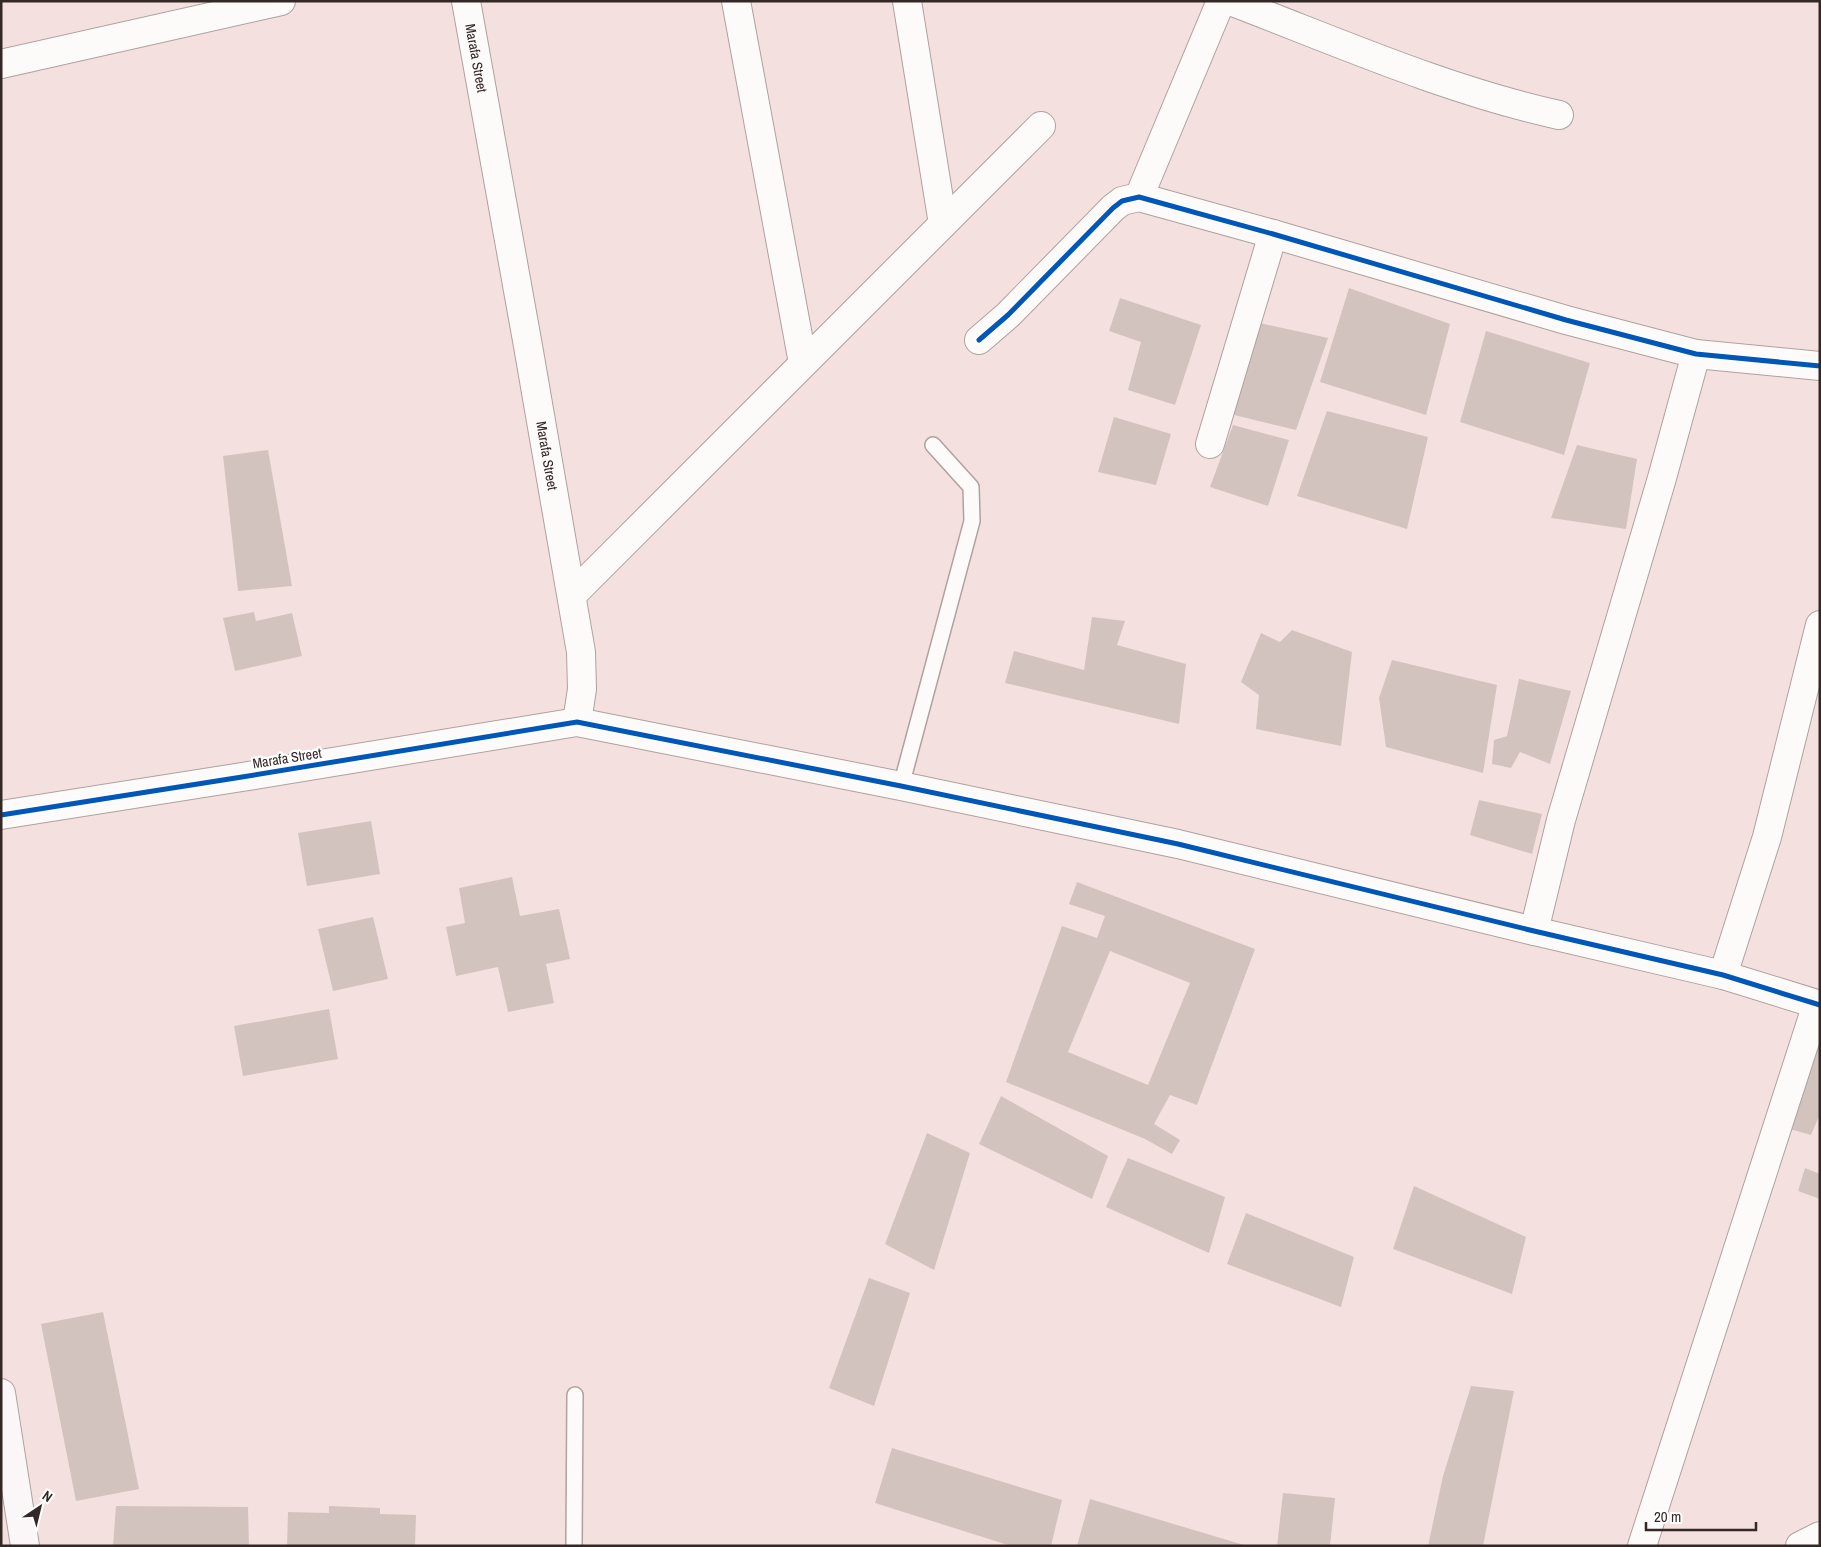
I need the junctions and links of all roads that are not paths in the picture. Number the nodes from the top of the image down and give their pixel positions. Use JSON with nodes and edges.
{"nodes":[{"id":1,"x":280,"y":1,"type":"edge"},
{"id":2,"x":466,"y":1,"type":"edge"},
{"id":3,"x":736,"y":1,"type":"edge"},
{"id":4,"x":907,"y":1,"type":"edge"},
{"id":5,"x":1221,"y":1,"type":"edge"},
{"id":6,"x":1230,"y":1,"type":"edge"},
{"id":7,"x":1,"y":64,"type":"edge"},
{"id":8,"x":1559,"y":115,"type":"dead end"},
{"id":9,"x":1042,"y":126,"type":"dead end"},
{"id":10,"x":1139,"y":197,"type":"junction"},
{"id":11,"x":943,"y":224,"type":"junction"},
{"id":12,"x":1272,"y":234,"type":"junction"},
{"id":13,"x":978,"y":340,"type":"dead end"},
{"id":14,"x":1696,"y":354,"type":"junction"},
{"id":15,"x":803,"y":363,"type":"junction"},
{"id":16,"x":1820,"y":366,"type":"edge"},
{"id":17,"x":1210,"y":444,"type":"dead end"},
{"id":18,"x":934,"y":445,"type":"dead end"},
{"id":19,"x":572,"y":594,"type":"junction"},
{"id":20,"x":1820,"y":625,"type":"edge"},
{"id":21,"x":576,"y":722,"type":"junction"},
{"id":22,"x":902,"y":786,"type":"junction"},
{"id":23,"x":1,"y":815,"type":"edge"},
{"id":24,"x":1534,"y":931,"type":"junction"},
{"id":25,"x":1723,"y":975,"type":"junction"},
{"id":26,"x":1818,"y":1005,"type":"edge"},
{"id":27,"x":1,"y":1393,"type":"edge"},
{"id":28,"x":575,"y":1394,"type":"dead end"},
{"id":29,"x":1820,"y":1536,"type":"edge"},
{"id":30,"x":25,"y":1546,"type":"edge"},
{"id":31,"x":574,"y":1546,"type":"edge"},
{"id":32,"x":1642,"y":1546,"type":"edge"},
{"id":33,"x":1800,"y":1546,"type":"edge"}],
"edges":[{"from":1,"to":7,"type":"street"},
{"from":2,"to":19,"type":"street","name":"Marafa Street"},
{"from":3,"to":15,"type":"street"},
{"from":4,"to":11,"type":"street"},
{"from":5,"to":10,"type":"street"},
{"from":6,"to":8,"type":"street"},
{"from":9,"to":11,"type":"street"},
{"from":10,"to":12,"type":"street"},
{"from":10,"to":13,"type":"street"},
{"from":11,"to":15,"type":"street"},
{"from":12,"to":14,"type":"street"},
{"from":12,"to":17,"type":"street"},
{"from":14,"to":16,"type":"street"},
{"from":14,"to":24,"type":"street"},
{"from":15,"to":19,"type":"street"},
{"from":18,"to":22,"type":"lane"},
{"from":19,"to":21,"type":"street","name":"Marafa Street"},
{"from":20,"to":25,"type":"street"},
{"from":21,"to":22,"type":"street"},
{"from":21,"to":23,"type":"street","name":"Marafa Street"},
{"from":22,"to":24,"type":"street"},
{"from":24,"to":25,"type":"street"},
{"from":25,"to":26,"type":"street"},
{"from":26,"to":32,"type":"street"},
{"from":27,"to":30,"type":"main road"},
{"from":28,"to":31,"type":"lane"},
{"from":29,"to":33,"type":"street"}]}
